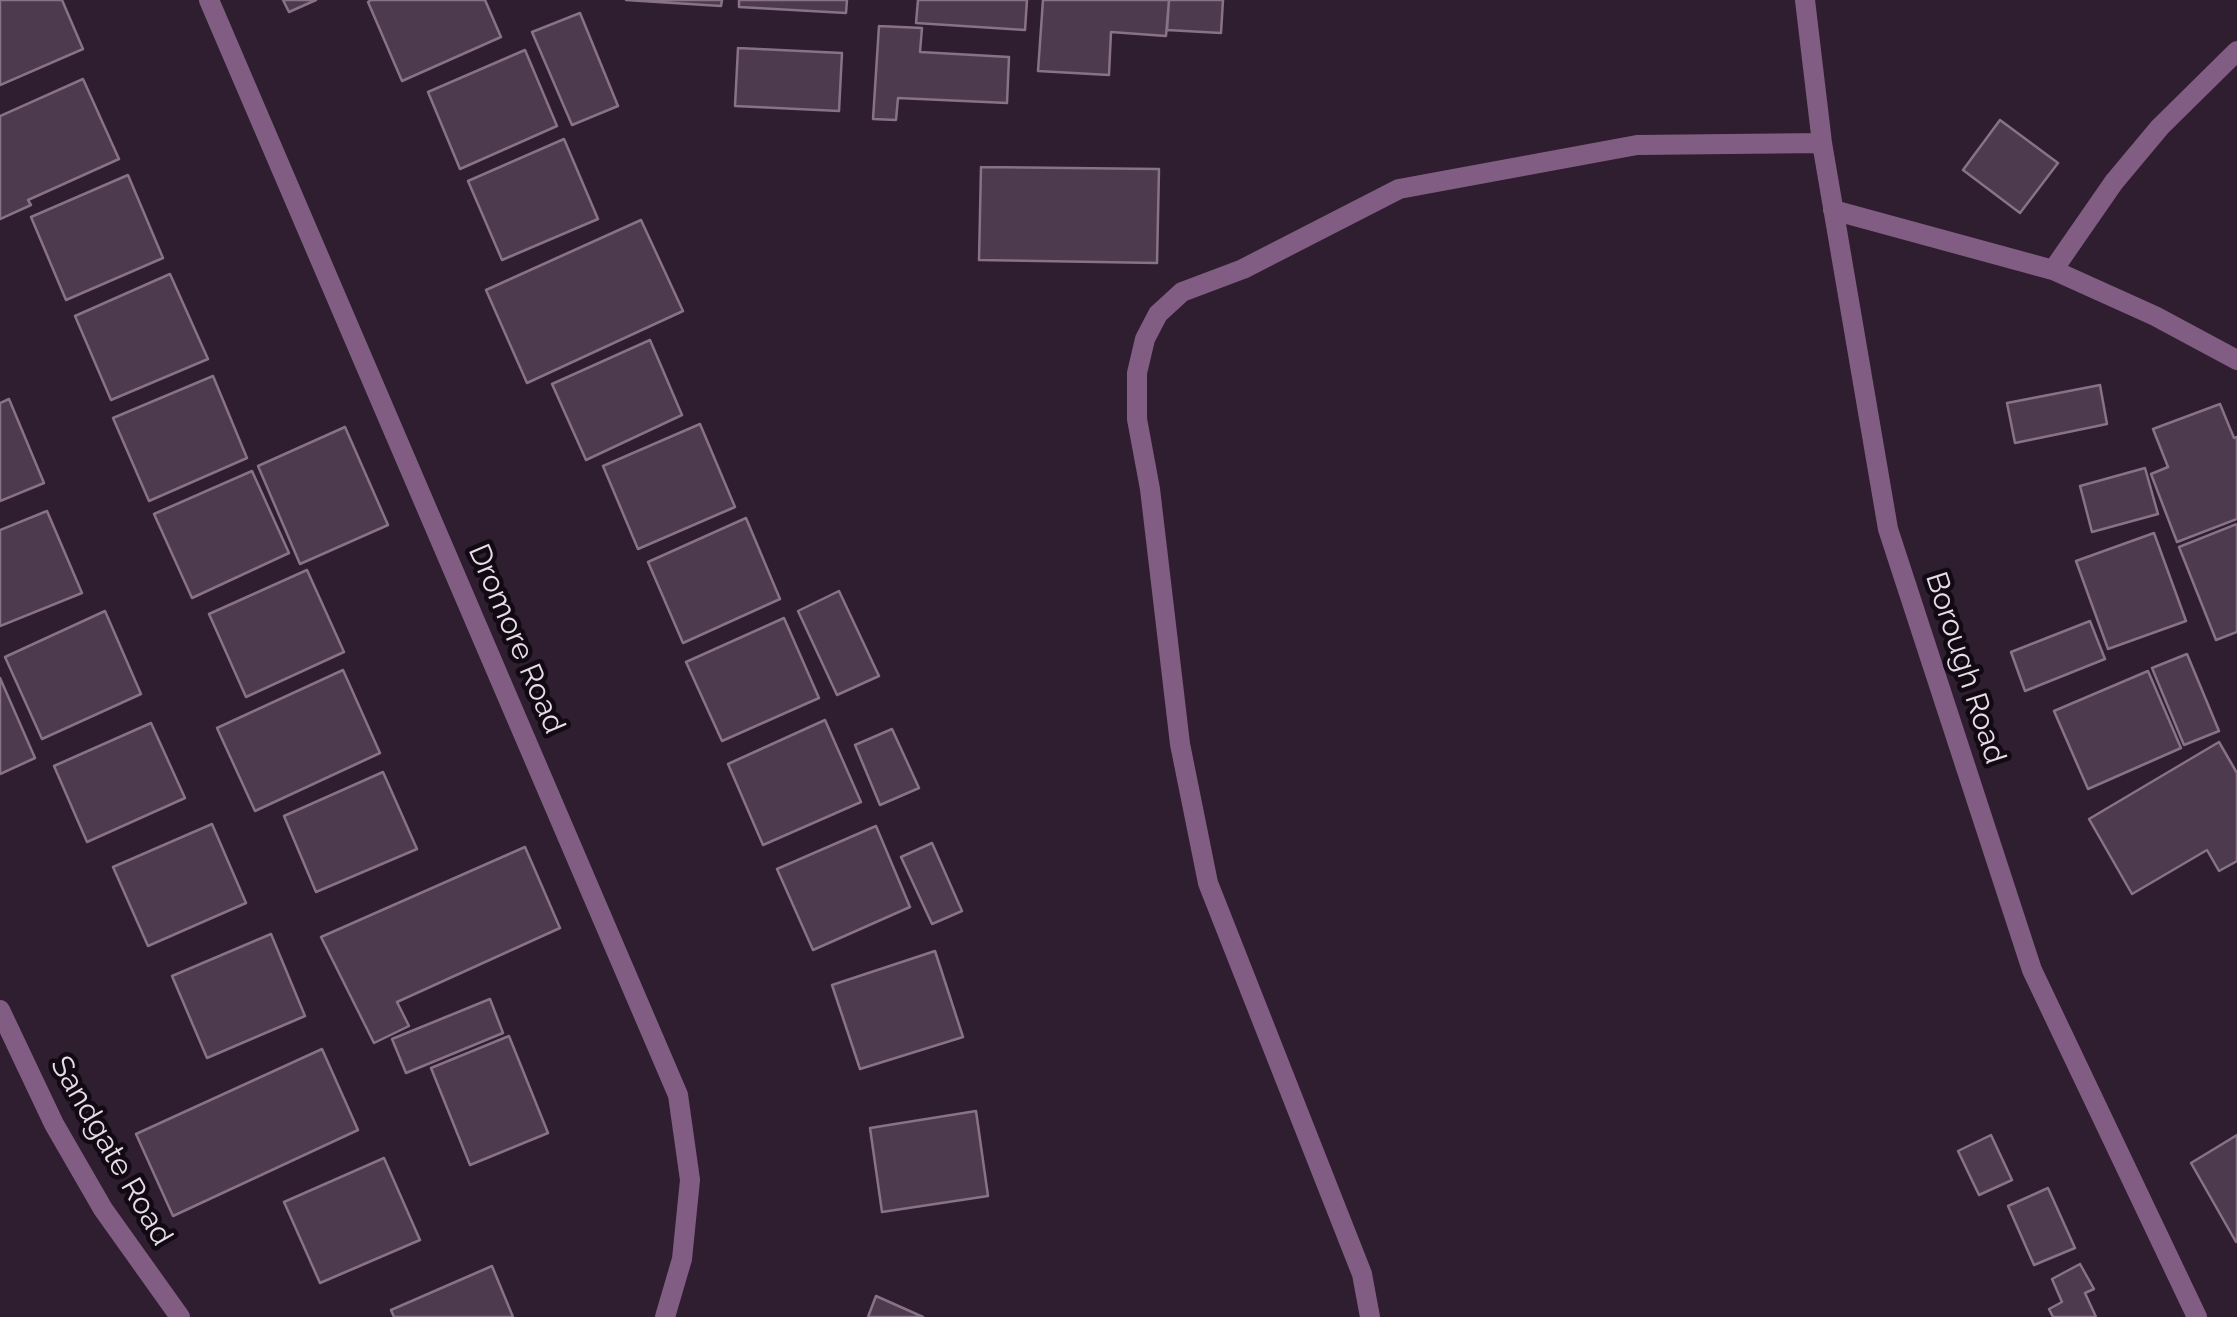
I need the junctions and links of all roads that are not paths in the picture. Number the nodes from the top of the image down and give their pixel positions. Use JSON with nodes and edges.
{"nodes":[{"id":1,"x":209,"y":0,"type":"edge"},
{"id":2,"x":1805,"y":0,"type":"edge"},
{"id":3,"x":2237,"y":51,"type":"edge"},
{"id":4,"x":1822,"y":143,"type":"junction"},
{"id":5,"x":1834,"y":210,"type":"junction"},
{"id":6,"x":2053,"y":270,"type":"junction"},
{"id":7,"x":2237,"y":360,"type":"edge"},
{"id":8,"x":0,"y":1010,"type":"edge"},
{"id":9,"x":180,"y":1317,"type":"edge"},
{"id":10,"x":665,"y":1317,"type":"edge"},
{"id":11,"x":1370,"y":1317,"type":"edge"},
{"id":12,"x":2197,"y":1317,"type":"edge"}],
"edges":[{"from":1,"to":10,"type":"street","name":"Dromore Road"},
{"from":2,"to":4,"type":"street","name":"Borough Road"},
{"from":3,"to":6,"type":"street"},
{"from":4,"to":5,"type":"street","name":"Borough Road"},
{"from":4,"to":11,"type":"street"},
{"from":5,"to":6,"type":"street"},
{"from":5,"to":12,"type":"street","name":"Borough Road"},
{"from":6,"to":7,"type":"street"},
{"from":8,"to":9,"type":"street","name":"Sandgate Road"}]}
